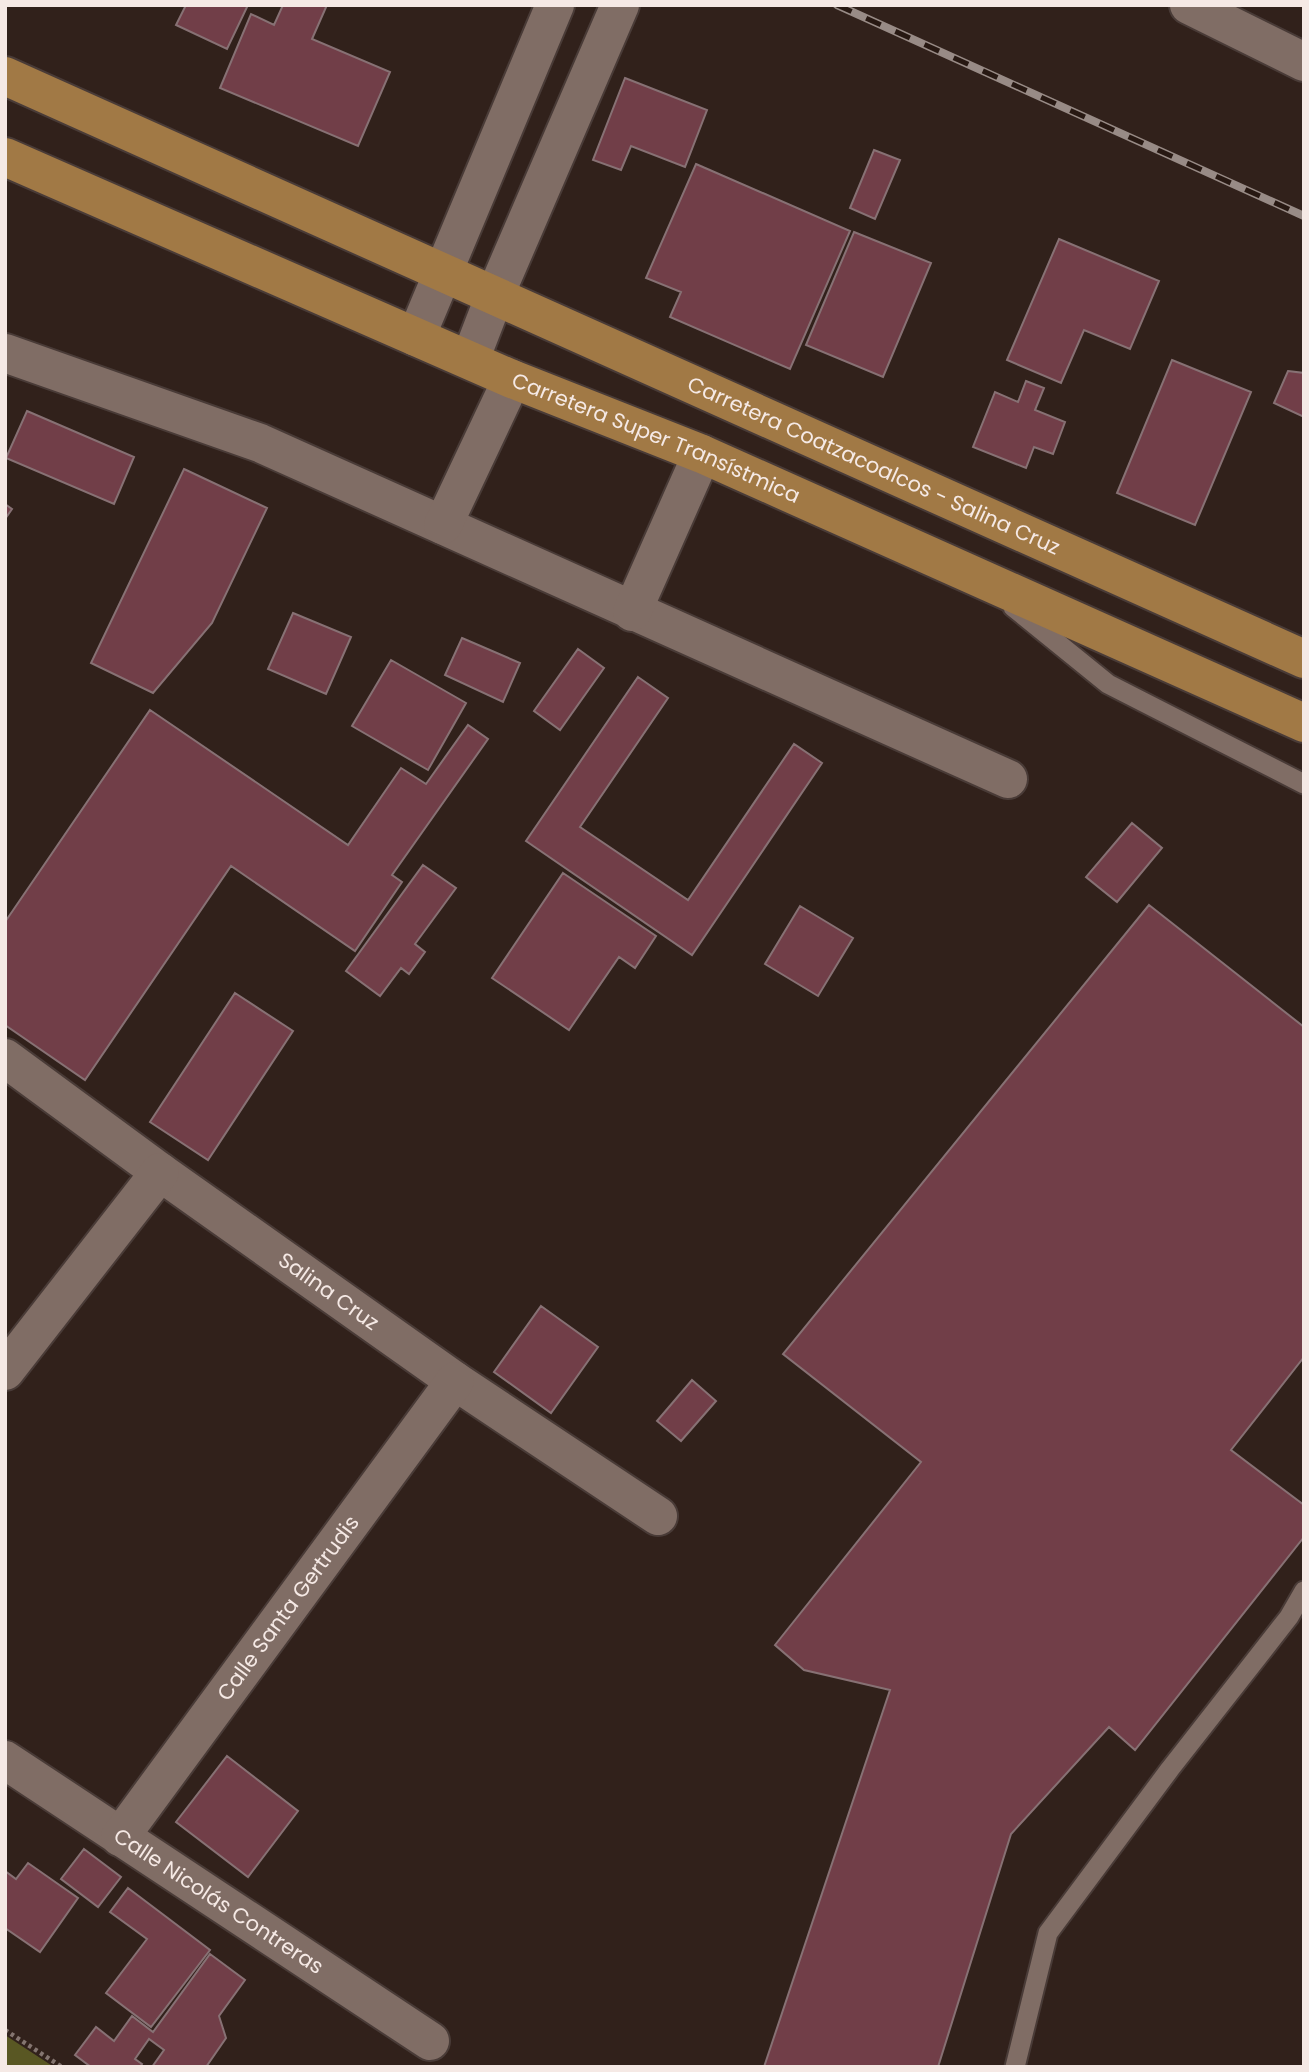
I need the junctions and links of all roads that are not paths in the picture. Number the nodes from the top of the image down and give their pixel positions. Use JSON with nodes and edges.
{"nodes":[{"id":1,"x":555,"y":5,"type":"edge"},
{"id":2,"x":620,"y":5,"type":"edge"},
{"id":3,"x":1189,"y":5,"type":"edge"},
{"id":4,"x":1304,"y":62,"type":"edge"},
{"id":5,"x":5,"y":75,"type":"edge"},
{"id":6,"x":5,"y":157,"type":"edge"},
{"id":7,"x":442,"y":273,"type":"junction"},
{"id":8,"x":495,"y":295,"type":"junction"},
{"id":9,"x":416,"y":337,"type":"junction"},
{"id":10,"x":5,"y":353,"type":"edge"},
{"id":11,"x":470,"y":360,"type":"junction"},
{"id":12,"x":512,"y":379,"type":"junction"},
{"id":13,"x":702,"y":454,"type":"junction"},
{"id":14,"x":443,"y":525,"type":"junction"},
{"id":15,"x":979,"y":578,"type":"junction"},
{"id":16,"x":632,"y":612,"type":"junction"},
{"id":17,"x":1304,"y":659,"type":"edge"},
{"id":18,"x":1304,"y":723,"type":"edge"},
{"id":19,"x":1008,"y":779,"type":"dead end"},
{"id":20,"x":1304,"y":784,"type":"edge"},
{"id":21,"x":5,"y":1058,"type":"edge"},
{"id":22,"x":160,"y":1172,"type":"junction"},
{"id":23,"x":5,"y":1371,"type":"edge"},
{"id":24,"x":455,"y":1381,"type":"junction"},
{"id":25,"x":659,"y":1516,"type":"dead end"},
{"id":26,"x":1304,"y":1591,"type":"edge"},
{"id":27,"x":5,"y":1760,"type":"edge"},
{"id":28,"x":120,"y":1837,"type":"junction"},
{"id":29,"x":430,"y":2041,"type":"dead end"},
{"id":30,"x":1015,"y":2067,"type":"edge"}],
"edges":[{"from":1,"to":7,"type":"street"},
{"from":2,"to":8,"type":"street"},
{"from":3,"to":4,"type":"street"},
{"from":5,"to":7,"type":"main road"},
{"from":6,"to":9,"type":"main road","name":"Carretera Super Transístmica"},
{"from":7,"to":8,"type":"main road","name":"Carretera Coatzacoalcos - Salina Cruz"},
{"from":7,"to":9,"type":"street"},
{"from":8,"to":11,"type":"street"},
{"from":8,"to":17,"type":"main road","name":"Carretera Coatzacoalcos - Salina Cruz"},
{"from":9,"to":11,"type":"main road","name":"Carretera Super Transístmica"},
{"from":10,"to":14,"type":"street"},
{"from":11,"to":12,"type":"main road","name":"Carretera Super Transístmica"},
{"from":12,"to":13,"type":"main road","name":"Carretera Super Transístmica"},
{"from":12,"to":14,"type":"street"},
{"from":13,"to":15,"type":"main road","name":"Carretera Super Transístmica"},
{"from":13,"to":16,"type":"street"},
{"from":14,"to":16,"type":"street"},
{"from":15,"to":18,"type":"main road","name":"Carretera Super Transístmica"},
{"from":15,"to":20,"type":"lane"},
{"from":16,"to":19,"type":"street"},
{"from":21,"to":22,"type":"street","name":"Salina Cruz"},
{"from":22,"to":23,"type":"street"},
{"from":22,"to":24,"type":"street","name":"Salina Cruz"},
{"from":24,"to":25,"type":"street","name":"Salina Cruz"},
{"from":24,"to":28,"type":"street","name":"Calle Santa Gertrudis"},
{"from":26,"to":30,"type":"lane"},
{"from":27,"to":28,"type":"street","name":"Calle Nicolás Contreras"},
{"from":28,"to":29,"type":"street","name":"Calle Nicolás Contreras"}]}
